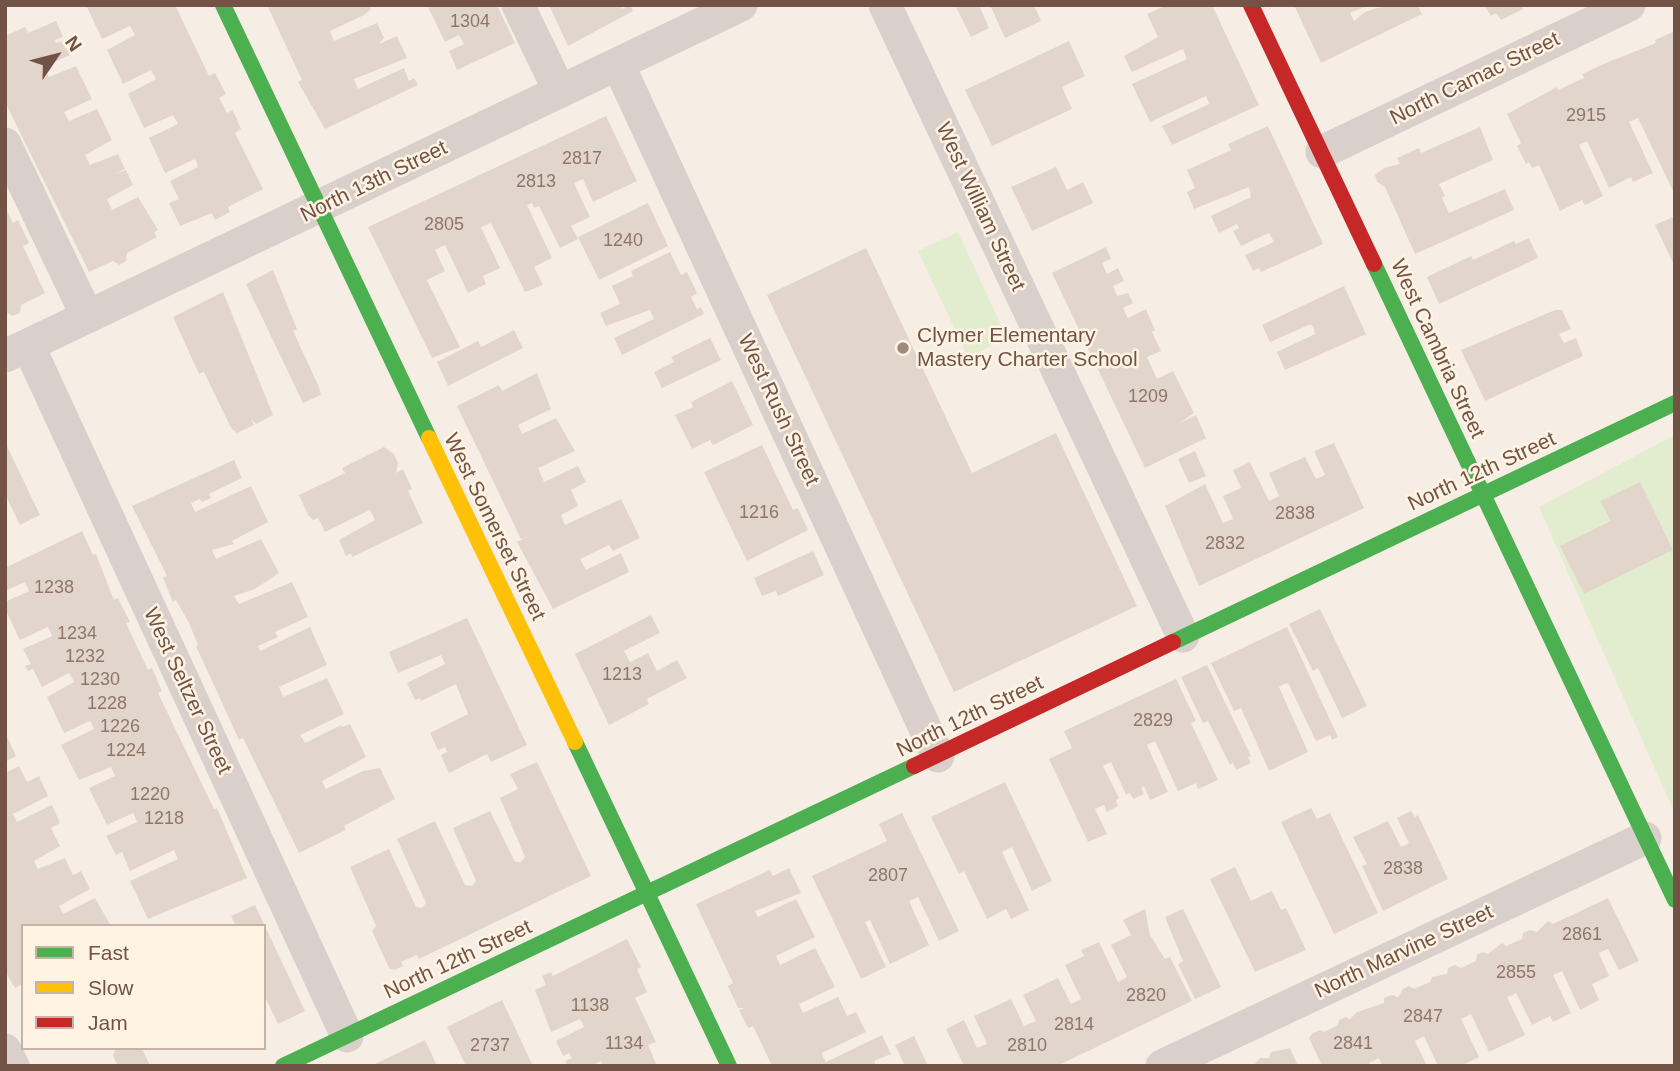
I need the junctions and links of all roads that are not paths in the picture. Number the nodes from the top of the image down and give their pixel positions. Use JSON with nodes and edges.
{"nodes":[{"id":1,"x":223,"y":5,"type":"edge"},
{"id":2,"x":518,"y":5,"type":"edge"},
{"id":3,"x":885,"y":5,"type":"edge"},
{"id":4,"x":1251,"y":5,"type":"edge"},
{"id":5,"x":1629,"y":5,"type":"edge"},
{"id":6,"x":738,"y":6,"type":"edge"},
{"id":7,"x":618,"y":64,"type":"junction"},
{"id":8,"x":560,"y":92,"type":"junction"},
{"id":9,"x":5,"y":144,"type":"edge"},
{"id":10,"x":1322,"y":152,"type":"junction"},
{"id":11,"x":319,"y":209,"type":"junction"},
{"id":12,"x":87,"y":316,"type":"junction"},
{"id":13,"x":17,"y":351,"type":"edge"},
{"id":14,"x":1675,"y":403,"type":"edge"},
{"id":15,"x":1483,"y":495,"type":"junction"},
{"id":16,"x":1183,"y":636,"type":"junction"},
{"id":17,"x":938,"y":757,"type":"junction"},
{"id":18,"x":1646,"y":838,"type":"junction"},
{"id":19,"x":646,"y":894,"type":"junction"},
{"id":20,"x":1675,"y":900,"type":"edge"},
{"id":21,"x":347,"y":1036,"type":"junction"},
{"id":22,"x":5,"y":1050,"type":"edge"},
{"id":23,"x":13,"y":1066,"type":"edge"},
{"id":24,"x":283,"y":1066,"type":"edge"},
{"id":25,"x":729,"y":1066,"type":"edge"},
{"id":26,"x":1162,"y":1066,"type":"edge"}],
"edges":[{"from":1,"to":11,"type":"street","name":"West Somerset Street"},
{"from":2,"to":8,"type":"street"},
{"from":3,"to":16,"type":"street","name":"West William Street"},
{"from":4,"to":10,"type":"street","name":"West Cambria Street"},
{"from":5,"to":10,"type":"street","name":"North Camac Street"},
{"from":6,"to":7,"type":"street","name":"North 13th Street"},
{"from":7,"to":8,"type":"street","name":"North 13th Street"},
{"from":7,"to":17,"type":"street","name":"West Rush Street"},
{"from":8,"to":11,"type":"street","name":"North 13th Street"},
{"from":9,"to":12,"type":"street"},
{"from":10,"to":15,"type":"street","name":"West Cambria Street"},
{"from":11,"to":12,"type":"street","name":"North 13th Street"},
{"from":11,"to":19,"type":"street","name":"West Somerset Street"},
{"from":12,"to":13,"type":"street","name":"North 13th Street"},
{"from":13,"to":21,"type":"street","name":"West Seltzer Street"},
{"from":14,"to":15,"type":"street","name":"North 12th Street"},
{"from":15,"to":16,"type":"street","name":"North 12th Street"},
{"from":15,"to":18,"type":"street","name":"West Cambria Street"},
{"from":16,"to":17,"type":"street","name":"North 12th Street"},
{"from":17,"to":19,"type":"street","name":"North 12th Street"},
{"from":18,"to":20,"type":"street","name":"West Cambria Street"},
{"from":18,"to":26,"type":"street","name":"North Marvine Street"},
{"from":19,"to":21,"type":"street","name":"North 12th Street"},
{"from":19,"to":25,"type":"street","name":"West Somerset Street"},
{"from":21,"to":24,"type":"street","name":"North 12th Street"},
{"from":22,"to":23,"type":"street"}]}
